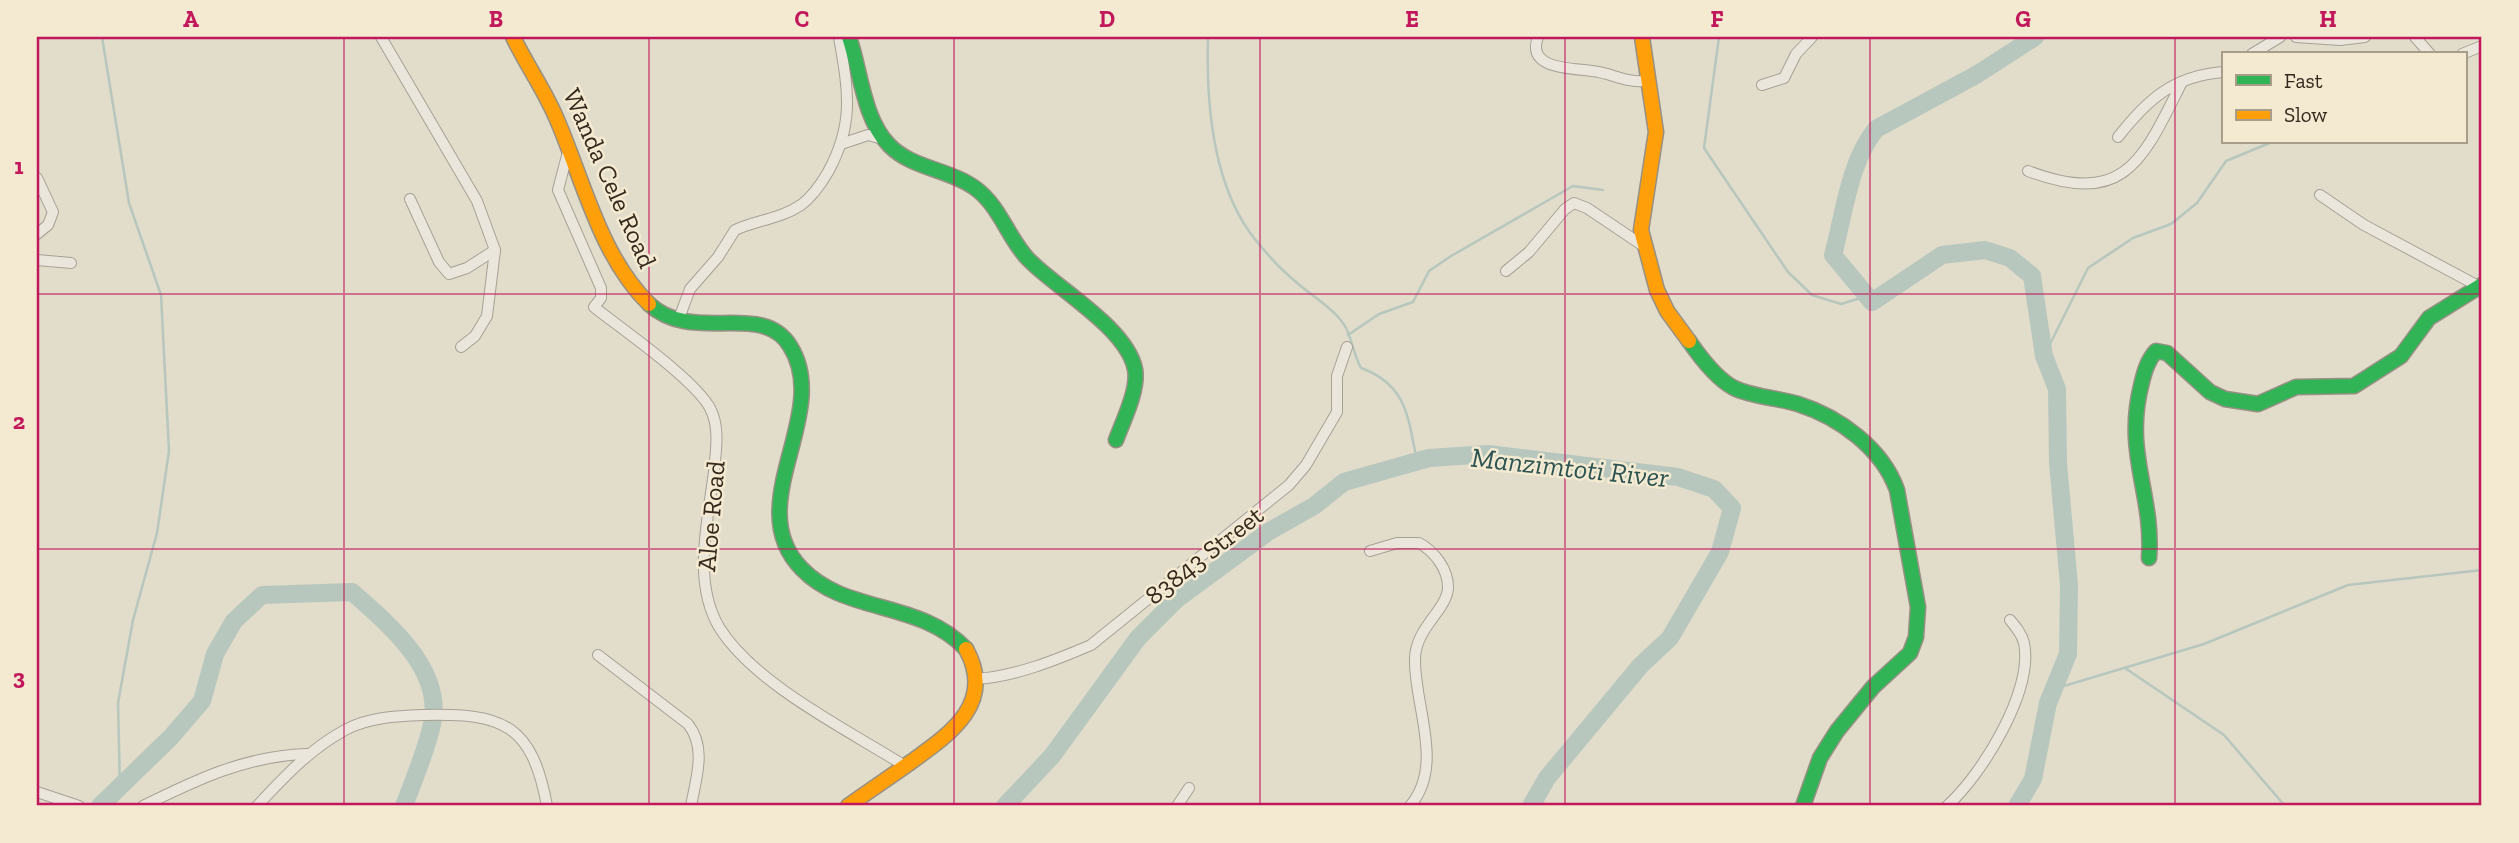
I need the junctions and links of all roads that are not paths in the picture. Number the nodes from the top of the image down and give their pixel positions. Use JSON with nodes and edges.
{"nodes":[{"id":1,"x":382,"y":37,"type":"edge"},
{"id":2,"x":513,"y":37,"type":"edge"},
{"id":3,"x":839,"y":37,"type":"edge"},
{"id":4,"x":849,"y":37,"type":"edge"},
{"id":5,"x":1538,"y":37,"type":"edge"},
{"id":6,"x":1642,"y":37,"type":"edge"},
{"id":7,"x":1812,"y":37,"type":"edge"},
{"id":8,"x":2280,"y":37,"type":"edge"},
{"id":9,"x":2296,"y":37,"type":"edge"},
{"id":10,"x":2365,"y":37,"type":"edge"},
{"id":11,"x":2416,"y":37,"type":"edge"},
{"id":12,"x":2261,"y":41,"type":"edge"},
{"id":13,"x":2428,"y":52,"type":"edge"},
{"id":14,"x":2222,"y":72,"type":"edge"},
{"id":15,"x":1646,"y":81,"type":"junction"},
{"id":16,"x":2182,"y":82,"type":"junction"},
{"id":17,"x":1762,"y":85,"type":"dead end"},
{"id":18,"x":2118,"y":137,"type":"dead end"},
{"id":19,"x":884,"y":139,"type":"junction"},
{"id":20,"x":841,"y":144,"type":"junction"},
{"id":21,"x":570,"y":148,"type":"junction"},
{"id":22,"x":2028,"y":171,"type":"dead end"},
{"id":23,"x":37,"y":178,"type":"edge"},
{"id":24,"x":2320,"y":195,"type":"dead end"},
{"id":25,"x":410,"y":199,"type":"dead end"},
{"id":26,"x":37,"y":234,"type":"edge"},
{"id":27,"x":1645,"y":247,"type":"junction"},
{"id":28,"x":495,"y":250,"type":"junction"},
{"id":29,"x":37,"y":260,"type":"edge"},
{"id":30,"x":71,"y":263,"type":"dead end"},
{"id":31,"x":1506,"y":271,"type":"dead end"},
{"id":32,"x":2481,"y":286,"type":"edge"},
{"id":33,"x":678,"y":321,"type":"junction"},
{"id":34,"x":461,"y":347,"type":"dead end"},
{"id":35,"x":1347,"y":347,"type":"dead end"},
{"id":36,"x":1116,"y":440,"type":"dead end"},
{"id":37,"x":1370,"y":551,"type":"dead end"},
{"id":38,"x":2149,"y":558,"type":"dead end"},
{"id":39,"x":2010,"y":620,"type":"dead end"},
{"id":40,"x":598,"y":655,"type":"dead end"},
{"id":41,"x":975,"y":679,"type":"junction"},
{"id":42,"x":306,"y":754,"type":"junction"},
{"id":43,"x":905,"y":766,"type":"junction"},
{"id":44,"x":1189,"y":788,"type":"dead end"},
{"id":45,"x":37,"y":792,"type":"edge"},
{"id":46,"x":79,"y":806,"type":"edge"},
{"id":47,"x":142,"y":806,"type":"edge"},
{"id":48,"x":257,"y":806,"type":"edge"},
{"id":49,"x":547,"y":806,"type":"edge"},
{"id":50,"x":691,"y":806,"type":"edge"},
{"id":51,"x":848,"y":806,"type":"edge"},
{"id":52,"x":1177,"y":806,"type":"edge"},
{"id":53,"x":1410,"y":806,"type":"edge"},
{"id":54,"x":1803,"y":806,"type":"edge"},
{"id":55,"x":1947,"y":806,"type":"edge"}],
"edges":[{"from":1,"to":28,"type":"street"},
{"from":2,"to":21,"type":"street","name":"Wanda Cele Road"},
{"from":3,"to":20,"type":"street"},
{"from":4,"to":19,"type":"street"},
{"from":5,"to":15,"type":"street"},
{"from":6,"to":15,"type":"street"},
{"from":7,"to":17,"type":"street"},
{"from":8,"to":12,"type":"street"},
{"from":9,"to":10,"type":"street"},
{"from":11,"to":13,"type":"street"},
{"from":14,"to":16,"type":"street"},
{"from":15,"to":27,"type":"street"},
{"from":16,"to":18,"type":"street"},
{"from":16,"to":22,"type":"street"},
{"from":19,"to":20,"type":"street"},
{"from":19,"to":36,"type":"street"},
{"from":20,"to":33,"type":"street"},
{"from":21,"to":33,"type":"street","name":"Wanda Cele Road"},
{"from":21,"to":43,"type":"street","name":"Aloe Road"},
{"from":23,"to":26,"type":"street"},
{"from":24,"to":32,"type":"street"},
{"from":25,"to":28,"type":"street"},
{"from":27,"to":31,"type":"street"},
{"from":27,"to":54,"type":"street"},
{"from":28,"to":34,"type":"street"},
{"from":29,"to":30,"type":"street"},
{"from":32,"to":38,"type":"street"},
{"from":33,"to":41,"type":"street"},
{"from":35,"to":41,"type":"street","name":"83843 Street"},
{"from":37,"to":53,"type":"street"},
{"from":39,"to":55,"type":"street"},
{"from":40,"to":50,"type":"street"},
{"from":41,"to":43,"type":"street"},
{"from":42,"to":47,"type":"street"},
{"from":42,"to":48,"type":"street"},
{"from":42,"to":49,"type":"street"},
{"from":43,"to":51,"type":"street"},
{"from":44,"to":52,"type":"street"},
{"from":45,"to":46,"type":"street"}]}
